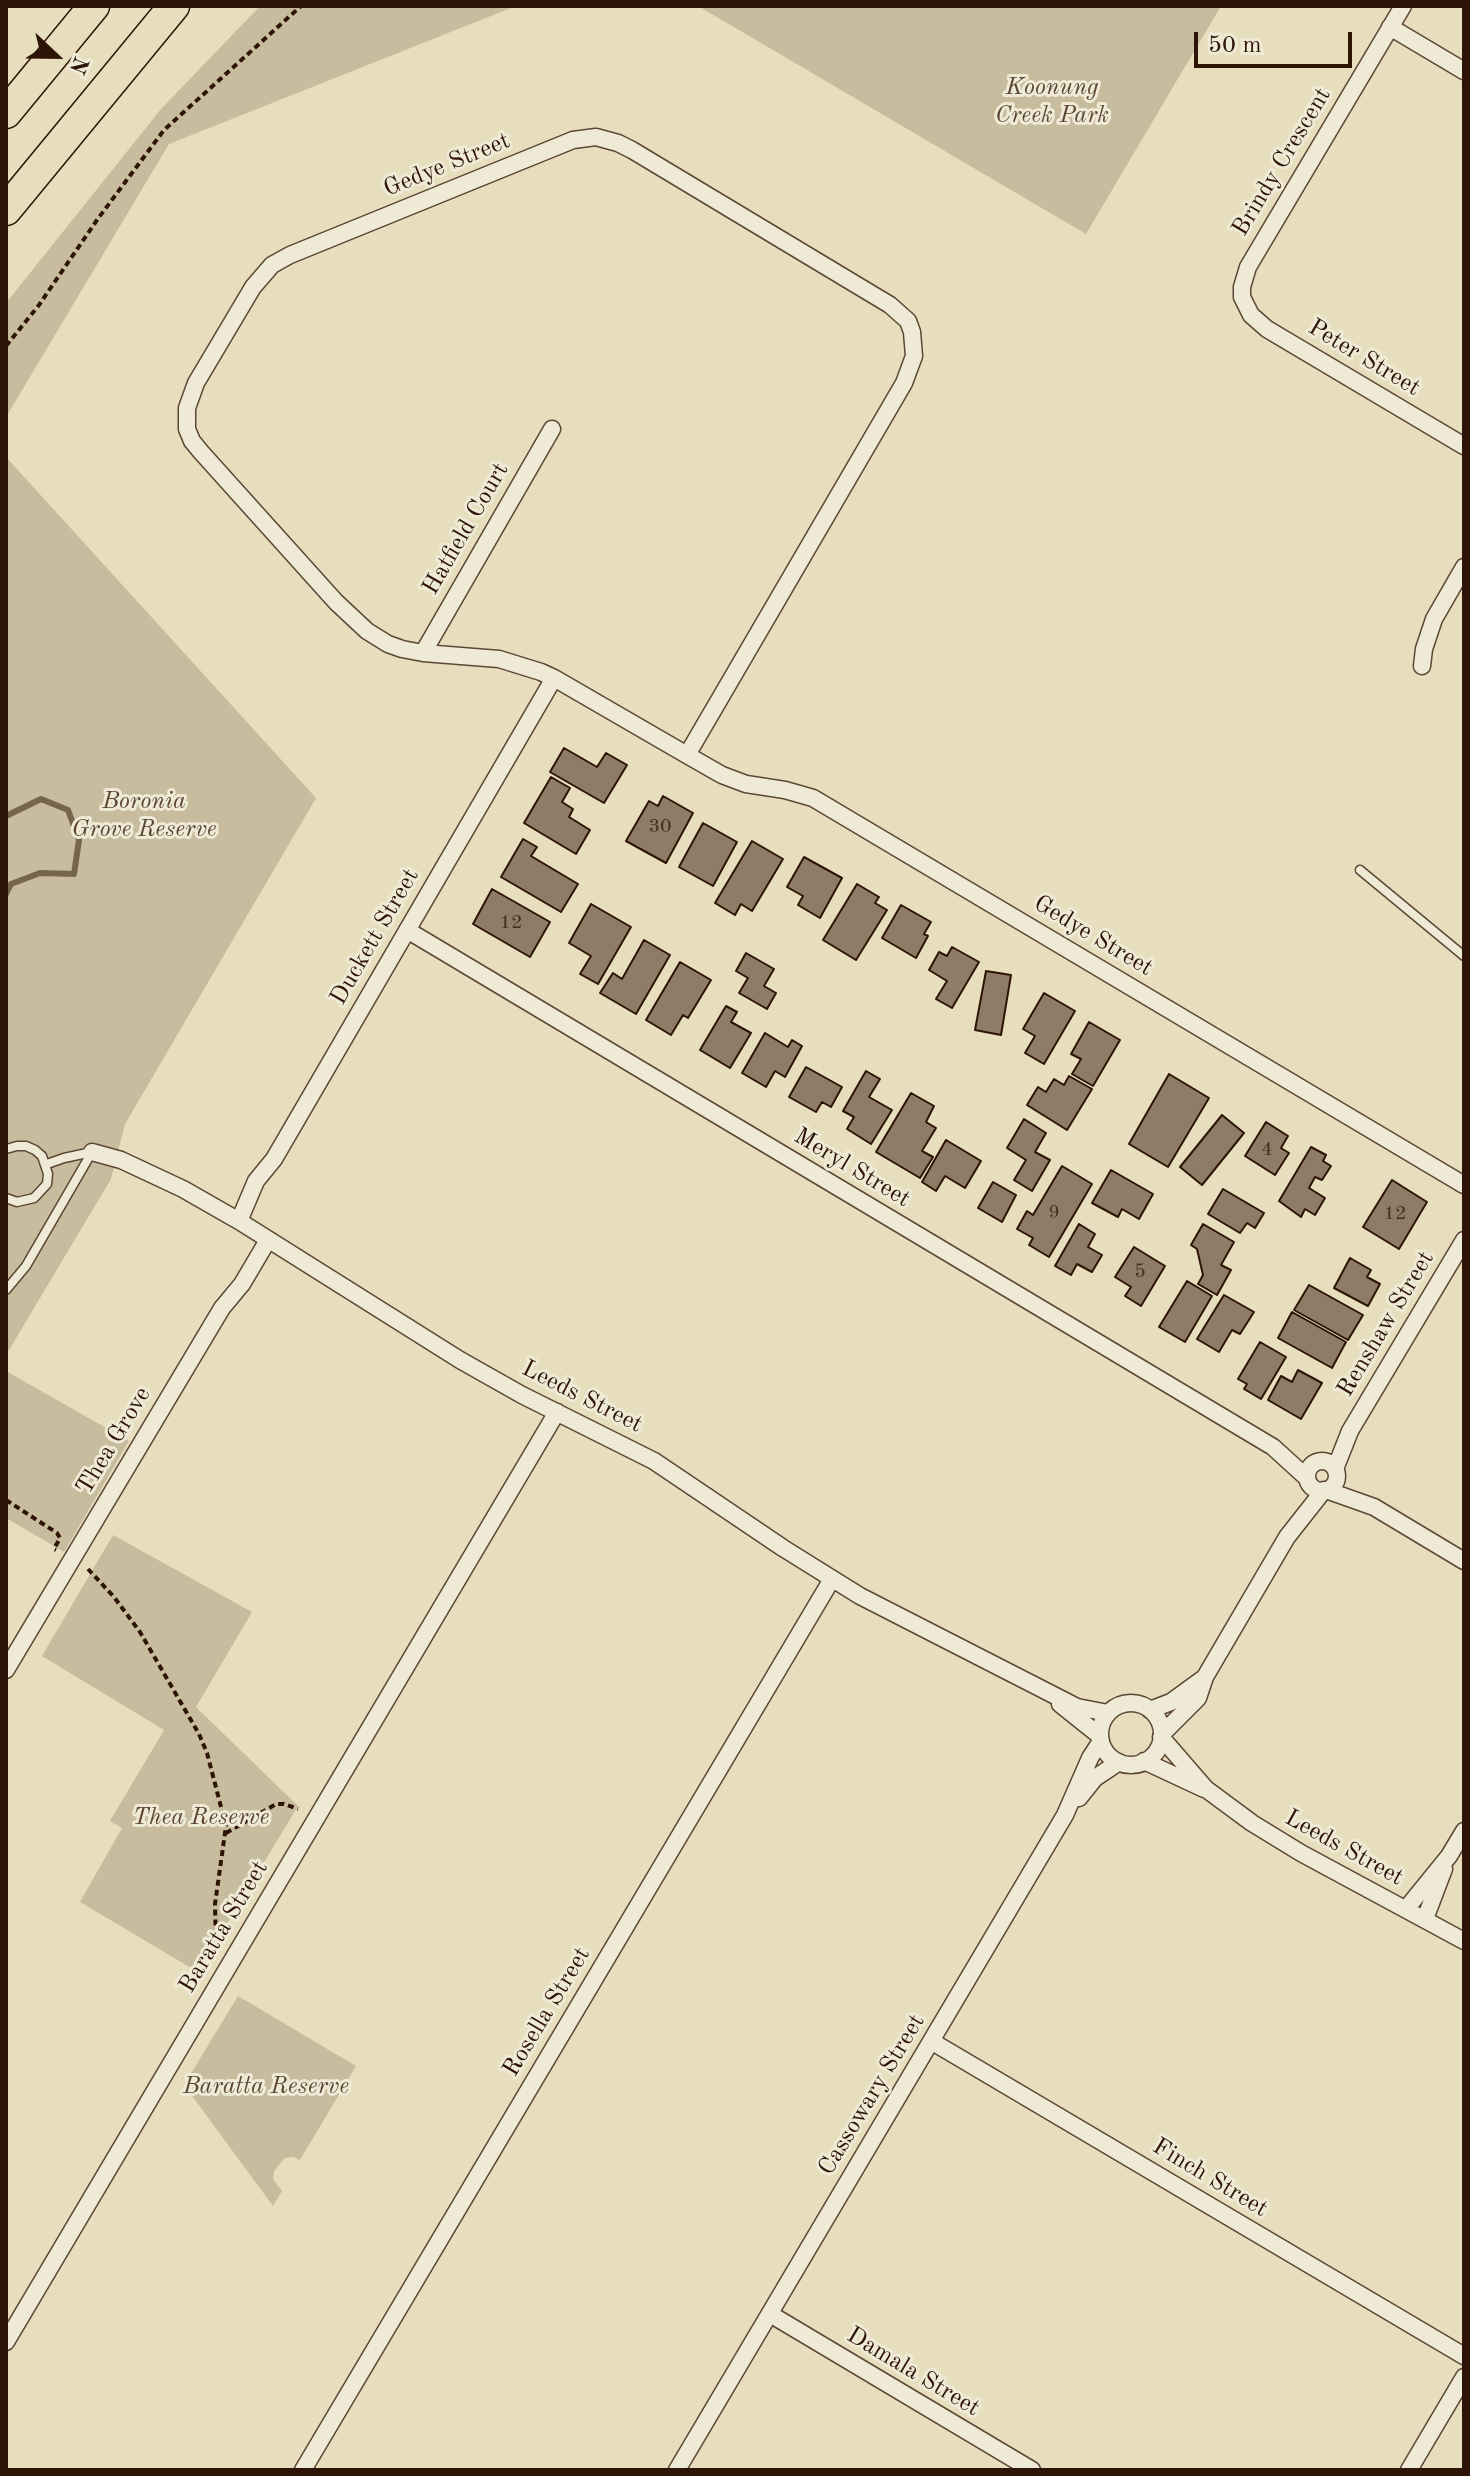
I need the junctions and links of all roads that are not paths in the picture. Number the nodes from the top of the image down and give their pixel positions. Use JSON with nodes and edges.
{"nodes":[{"id":1,"x":66,"y":6,"type":"edge"},
{"id":2,"x":94,"y":6,"type":"edge"},
{"id":3,"x":174,"y":6,"type":"edge"},
{"id":4,"x":1403,"y":6,"type":"edge"},
{"id":5,"x":1390,"y":27,"type":"junction"},
{"id":6,"x":1464,"y":71,"type":"edge"},
{"id":7,"x":6,"y":90,"type":"edge"},
{"id":8,"x":6,"y":113,"type":"edge"},
{"id":9,"x":6,"y":210,"type":"edge"},
{"id":10,"x":1245,"y":306,"type":"joint"},
{"id":11,"x":552,"y":429,"type":"dead end"},
{"id":12,"x":1464,"y":446,"type":"edge"},
{"id":13,"x":1464,"y":567,"type":"edge"},
{"id":14,"x":423,"y":653,"type":"junction"},
{"id":15,"x":1422,"y":666,"type":"dead end"},
{"id":16,"x":554,"y":678,"type":"junction"},
{"id":17,"x":687,"y":755,"type":"junction"},
{"id":18,"x":1360,"y":870,"type":"dead end"},
{"id":19,"x":407,"y":930,"type":"junction"},
{"id":20,"x":1464,"y":956,"type":"edge"},
{"id":21,"x":6,"y":1149,"type":"edge"},
{"id":22,"x":92,"y":1152,"type":"junction"},
{"id":23,"x":47,"y":1164,"type":"junction"},
{"id":24,"x":1464,"y":1185,"type":"edge"},
{"id":25,"x":6,"y":1198,"type":"edge"},
{"id":26,"x":239,"y":1221,"type":"junction"},
{"id":27,"x":268,"y":1240,"type":"junction"},
{"id":28,"x":1464,"y":1240,"type":"edge"},
{"id":29,"x":6,"y":1290,"type":"edge"},
{"id":30,"x":557,"y":1412,"type":"junction"},
{"id":31,"x":1273,"y":1447,"type":"junction"},
{"id":32,"x":1328,"y":1466,"type":"junction"},
{"id":33,"x":1316,"y":1485,"type":"junction"},
{"id":34,"x":1374,"y":1507,"type":"junction"},
{"id":35,"x":1464,"y":1561,"type":"edge"},
{"id":36,"x":832,"y":1579,"type":"junction"},
{"id":37,"x":6,"y":1670,"type":"edge"},
{"id":38,"x":1205,"y":1677,"type":"junction"},
{"id":39,"x":1047,"y":1692,"type":"junction"},
{"id":40,"x":1150,"y":1710,"type":"junction"},
{"id":41,"x":1108,"y":1713,"type":"junction"},
{"id":42,"x":1162,"y":1736,"type":"junction"},
{"id":43,"x":1101,"y":1738,"type":"junction"},
{"id":44,"x":1144,"y":1761,"type":"junction"},
{"id":45,"x":1119,"y":1762,"type":"junction"},
{"id":46,"x":1206,"y":1789,"type":"junction"},
{"id":47,"x":1065,"y":1815,"type":"junction"},
{"id":48,"x":1464,"y":1831,"type":"edge"},
{"id":49,"x":1449,"y":1856,"type":"junction"},
{"id":50,"x":1406,"y":1909,"type":"junction"},
{"id":51,"x":1425,"y":1919,"type":"junction"},
{"id":52,"x":1464,"y":1941,"type":"edge"},
{"id":53,"x":931,"y":2041,"type":"junction"},
{"id":54,"x":770,"y":2314,"type":"junction"},
{"id":55,"x":6,"y":2342,"type":"edge"},
{"id":56,"x":1464,"y":2356,"type":"edge"},
{"id":57,"x":1464,"y":2377,"type":"edge"},
{"id":58,"x":303,"y":2470,"type":"edge"},
{"id":59,"x":677,"y":2470,"type":"edge"},
{"id":60,"x":1032,"y":2470,"type":"edge"},
{"id":61,"x":1409,"y":2470,"type":"edge"}],
"edges":[{"from":1,"to":7,"type":"highway"},
{"from":2,"to":8,"type":"highway"},
{"from":3,"to":9,"type":"highway"},
{"from":4,"to":5,"type":"street","name":"Brindy Crescent"},
{"from":5,"to":6,"type":"street"},
{"from":5,"to":10,"type":"street","name":"Brindy Crescent"},
{"from":10,"to":12,"type":"street","name":"Peter Street"},
{"from":11,"to":14,"type":"street","name":"Hatfield Court"},
{"from":13,"to":15,"type":"street"},
{"from":14,"to":16,"type":"street","name":"Gedye Street"},
{"from":14,"to":17,"type":"street","name":"Gedye Street"},
{"from":16,"to":17,"type":"street","name":"Gedye Street"},
{"from":16,"to":19,"type":"street","name":"Duckett Street"},
{"from":17,"to":24,"type":"street","name":"Gedye Street"},
{"from":18,"to":20,"type":"lane"},
{"from":19,"to":26,"type":"street","name":"Duckett Street"},
{"from":19,"to":31,"type":"street","name":"Meryl Street"},
{"from":21,"to":23,"type":"lane"},
{"from":22,"to":23,"type":"lane"},
{"from":22,"to":26,"type":"street","name":"Leeds Street"},
{"from":22,"to":29,"type":"lane"},
{"from":23,"to":25,"type":"lane"},
{"from":26,"to":27,"type":"street","name":"Leeds Street"},
{"from":27,"to":30,"type":"street","name":"Leeds Street"},
{"from":27,"to":37,"type":"street","name":"Thea Grove"},
{"from":28,"to":32,"type":"street","name":"Renshaw Street"},
{"from":30,"to":36,"type":"street","name":"Leeds Street"},
{"from":30,"to":55,"type":"street","name":"Baratta Street"},
{"from":31,"to":32,"type":"street","name":"Meryl Street"},
{"from":31,"to":33,"type":"street","name":"Meryl Street"},
{"from":32,"to":33,"type":"street"},
{"from":32,"to":33,"type":"street"},
{"from":32,"to":34,"type":"street"},
{"from":33,"to":34,"type":"street"},
{"from":33,"to":38,"type":"street"},
{"from":34,"to":35,"type":"street"},
{"from":36,"to":39,"type":"street","name":"Leeds Street"},
{"from":36,"to":58,"type":"street","name":"Rosella Street"},
{"from":38,"to":40,"type":"street"},
{"from":38,"to":42,"type":"street"},
{"from":39,"to":41,"type":"street","name":"Leeds Street"},
{"from":39,"to":43,"type":"street","name":"Leeds Street"},
{"from":40,"to":41,"type":"street"},
{"from":40,"to":42,"type":"street"},
{"from":41,"to":43,"type":"street"},
{"from":42,"to":44,"type":"street"},
{"from":42,"to":46,"type":"street","name":"Leeds Street"},
{"from":43,"to":45,"type":"street"},
{"from":43,"to":47,"type":"street","name":"Cassowary Street"},
{"from":44,"to":45,"type":"street"},
{"from":44,"to":46,"type":"street","name":"Leeds Street"},
{"from":45,"to":47,"type":"street"},
{"from":46,"to":50,"type":"street","name":"Leeds Street"},
{"from":47,"to":53,"type":"street","name":"Cassowary Street"},
{"from":48,"to":49,"type":"street"},
{"from":49,"to":50,"type":"street"},
{"from":49,"to":51,"type":"street"},
{"from":50,"to":51,"type":"street","name":"Leeds Street"},
{"from":51,"to":52,"type":"street","name":"Leeds Street"},
{"from":53,"to":54,"type":"street","name":"Cassowary Street"},
{"from":53,"to":56,"type":"street","name":"Finch Street"},
{"from":54,"to":59,"type":"street","name":"Cassowary Street"},
{"from":54,"to":60,"type":"street","name":"Damala Street"},
{"from":57,"to":61,"type":"street"}]}
